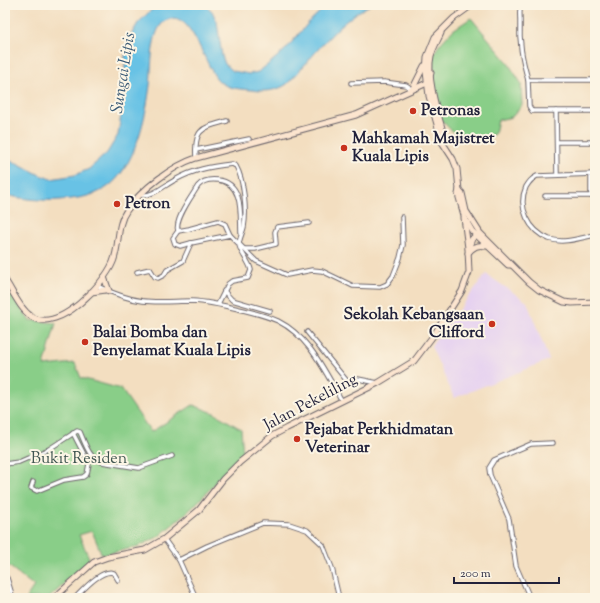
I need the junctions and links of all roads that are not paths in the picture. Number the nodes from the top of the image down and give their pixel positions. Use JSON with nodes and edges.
{"nodes":[{"id":1,"x":472,"y":5,"type":"edge"},
{"id":2,"x":521,"y":5,"type":"edge"},
{"id":3,"x":441,"y":30,"type":"junction"},
{"id":4,"x":426,"y":57,"type":"junction"},
{"id":5,"x":431,"y":73,"type":"junction"},
{"id":6,"x":528,"y":80,"type":"junction"},
{"id":7,"x":595,"y":80,"type":"edge"},
{"id":8,"x":352,"y":83,"type":"dead end"},
{"id":9,"x":426,"y":83,"type":"junction"},
{"id":10,"x":413,"y":89,"type":"junction"},
{"id":11,"x":433,"y":90,"type":"junction"},
{"id":12,"x":429,"y":96,"type":"junction"},
{"id":13,"x":556,"y":111,"type":"junction"},
{"id":14,"x":595,"y":111,"type":"edge"},
{"id":15,"x":227,"y":121,"type":"dead end"},
{"id":16,"x":249,"y":139,"type":"dead end"},
{"id":17,"x":557,"y":142,"type":"junction"},
{"id":18,"x":595,"y":142,"type":"edge"},
{"id":19,"x":444,"y":144,"type":"junction"},
{"id":20,"x":196,"y":150,"type":"junction"},
{"id":21,"x":196,"y":158,"type":"junction"},
{"id":22,"x":593,"y":174,"type":"edge"},
{"id":23,"x":557,"y":175,"type":"junction"},
{"id":24,"x":459,"y":190,"type":"junction"},
{"id":25,"x":141,"y":195,"type":"junction"},
{"id":26,"x":545,"y":196,"type":"dead end"},
{"id":27,"x":593,"y":196,"type":"edge"},
{"id":28,"x":463,"y":214,"type":"junction"},
{"id":29,"x":402,"y":217,"type":"dead end"},
{"id":30,"x":309,"y":222,"type":"dead end"},
{"id":31,"x":476,"y":228,"type":"junction"},
{"id":32,"x":178,"y":231,"type":"junction"},
{"id":33,"x":230,"y":235,"type":"junction"},
{"id":34,"x":241,"y":235,"type":"junction"},
{"id":35,"x":476,"y":235,"type":"junction"},
{"id":36,"x":595,"y":235,"type":"edge"},
{"id":37,"x":485,"y":238,"type":"junction"},
{"id":38,"x":191,"y":243,"type":"junction"},
{"id":39,"x":239,"y":244,"type":"junction"},
{"id":40,"x":487,"y":246,"type":"junction"},
{"id":41,"x":245,"y":249,"type":"junction"},
{"id":42,"x":468,"y":251,"type":"junction"},
{"id":43,"x":511,"y":265,"type":"junction"},
{"id":44,"x":137,"y":272,"type":"dead end"},
{"id":45,"x":104,"y":277,"type":"junction"},
{"id":46,"x":5,"y":280,"type":"edge"},
{"id":47,"x":97,"y":286,"type":"junction"},
{"id":48,"x":107,"y":291,"type":"junction"},
{"id":49,"x":224,"y":291,"type":"junction"},
{"id":50,"x":91,"y":292,"type":"junction"},
{"id":51,"x":595,"y":302,"type":"edge"},
{"id":52,"x":218,"y":304,"type":"junction"},
{"id":53,"x":270,"y":311,"type":"dead end"},
{"id":54,"x":306,"y":332,"type":"dead end"},
{"id":55,"x":378,"y":383,"type":"junction"},
{"id":56,"x":342,"y":401,"type":"junction"},
{"id":57,"x":73,"y":433,"type":"junction"},
{"id":58,"x":553,"y":443,"type":"dead end"},
{"id":59,"x":172,"y":456,"type":"dead end"},
{"id":60,"x":5,"y":464,"type":"edge"},
{"id":61,"x":33,"y":482,"type":"dead end"},
{"id":62,"x":164,"y":539,"type":"junction"},
{"id":63,"x":179,"y":560,"type":"junction"},
{"id":64,"x":7,"y":578,"type":"dead end"},
{"id":65,"x":118,"y":580,"type":"dead end"},
{"id":66,"x":13,"y":598,"type":"edge"},
{"id":67,"x":54,"y":598,"type":"edge"},
{"id":68,"x":75,"y":598,"type":"edge"},
{"id":69,"x":196,"y":598,"type":"edge"},
{"id":70,"x":339,"y":598,"type":"edge"},
{"id":71,"x":530,"y":598,"type":"edge"}],
"edges":[{"from":1,"to":3,"type":"street"},
{"from":2,"to":6,"type":"street"},
{"from":3,"to":4,"type":"street"},
{"from":3,"to":5,"type":"street"},
{"from":4,"to":9,"type":"street"},
{"from":4,"to":10,"type":"street"},
{"from":5,"to":9,"type":"street"},
{"from":5,"to":11,"type":"street"},
{"from":6,"to":7,"type":"street"},
{"from":6,"to":13,"type":"street"},
{"from":8,"to":10,"type":"street"},
{"from":9,"to":10,"type":"street"},
{"from":9,"to":11,"type":"street"},
{"from":9,"to":12,"type":"street"},
{"from":10,"to":12,"type":"street"},
{"from":10,"to":21,"type":"street"},
{"from":11,"to":19,"type":"street"},
{"from":12,"to":19,"type":"street"},
{"from":13,"to":14,"type":"street"},
{"from":13,"to":17,"type":"street"},
{"from":15,"to":20,"type":"street"},
{"from":16,"to":20,"type":"street"},
{"from":17,"to":18,"type":"street"},
{"from":17,"to":23,"type":"street"},
{"from":19,"to":24,"type":"street"},
{"from":20,"to":21,"type":"street"},
{"from":21,"to":25,"type":"street"},
{"from":22,"to":23,"type":"street"},
{"from":22,"to":27,"type":"street"},
{"from":23,"to":36,"type":"street"},
{"from":24,"to":28,"type":"street"},
{"from":24,"to":31,"type":"street"},
{"from":25,"to":34,"type":"street"},
{"from":25,"to":45,"type":"street"},
{"from":26,"to":27,"type":"street"},
{"from":28,"to":35,"type":"street"},
{"from":28,"to":42,"type":"street","name":"Jalan Pekeliling"},
{"from":29,"to":41,"type":"street"},
{"from":30,"to":41,"type":"street"},
{"from":31,"to":35,"type":"street"},
{"from":31,"to":37,"type":"street"},
{"from":32,"to":33,"type":"street"},
{"from":32,"to":34,"type":"street"},
{"from":32,"to":38,"type":"street"},
{"from":33,"to":38,"type":"street"},
{"from":33,"to":39,"type":"street"},
{"from":34,"to":39,"type":"street"},
{"from":35,"to":37,"type":"street"},
{"from":35,"to":40,"type":"street"},
{"from":35,"to":42,"type":"street"},
{"from":37,"to":43,"type":"street"},
{"from":38,"to":44,"type":"street"},
{"from":39,"to":41,"type":"street"},
{"from":39,"to":49,"type":"street"},
{"from":40,"to":42,"type":"street"},
{"from":40,"to":43,"type":"street"},
{"from":42,"to":55,"type":"street","name":"Jalan Pekeliling"},
{"from":43,"to":51,"type":"street"},
{"from":45,"to":47,"type":"street"},
{"from":45,"to":48,"type":"street"},
{"from":46,"to":50,"type":"street"},
{"from":47,"to":48,"type":"street"},
{"from":47,"to":50,"type":"street"},
{"from":48,"to":50,"type":"street"},
{"from":48,"to":52,"type":"street"},
{"from":49,"to":52,"type":"street"},
{"from":49,"to":53,"type":"street"},
{"from":52,"to":56,"type":"street"},
{"from":54,"to":55,"type":"street"},
{"from":55,"to":56,"type":"street","name":"Jalan Pekeliling"},
{"from":56,"to":62,"type":"street","name":"Jalan Pekeliling"},
{"from":57,"to":59,"type":"street"},
{"from":57,"to":60,"type":"street"},
{"from":57,"to":61,"type":"street"},
{"from":58,"to":71,"type":"street"},
{"from":62,"to":63,"type":"street"},
{"from":62,"to":67,"type":"street","name":"Jalan Pekeliling"},
{"from":63,"to":69,"type":"street"},
{"from":63,"to":70,"type":"street"},
{"from":64,"to":66,"type":"street"},
{"from":65,"to":68,"type":"street"}]}
